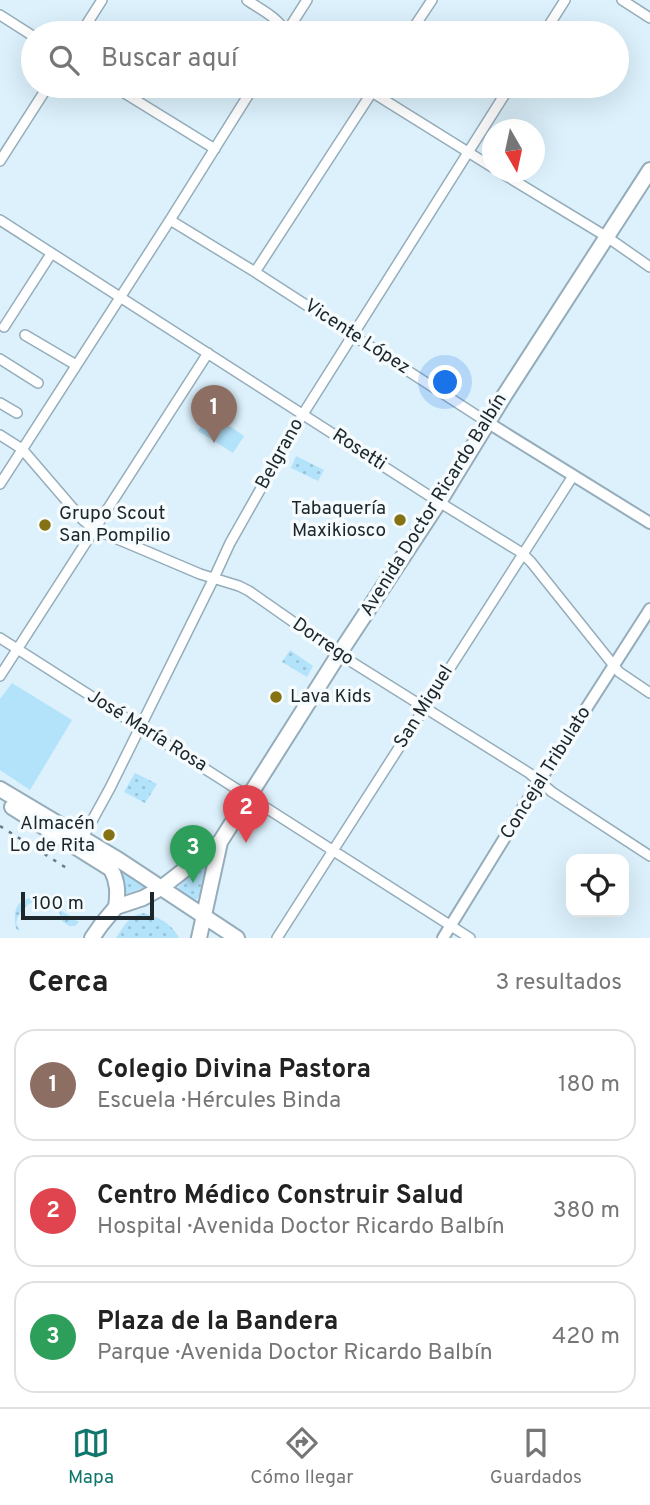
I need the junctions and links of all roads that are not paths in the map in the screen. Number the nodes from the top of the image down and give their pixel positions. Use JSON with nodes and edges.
{"nodes":[{"id":1,"x":102,"y":0,"type":"edge"},
{"id":2,"x":247,"y":0,"type":"edge"},
{"id":3,"x":307,"y":0,"type":"edge"},
{"id":4,"x":432,"y":0,"type":"edge"},
{"id":5,"x":565,"y":0,"type":"edge"},
{"id":6,"x":622,"y":0,"type":"edge"},
{"id":7,"x":0,"y":15,"type":"edge"},
{"id":8,"x":650,"y":18,"type":"edge"},
{"id":9,"x":89,"y":21,"type":"edge"},
{"id":10,"x":278,"y":21,"type":"edge"},
{"id":11,"x":294,"y":21,"type":"edge"},
{"id":12,"x":418,"y":21,"type":"edge"},
{"id":13,"x":552,"y":21,"type":"edge"},
{"id":14,"x":21,"y":28,"type":"edge"},
{"id":15,"x":40,"y":98,"type":"edge"},
{"id":16,"x":132,"y":98,"type":"edge"},
{"id":17,"x":247,"y":98,"type":"edge"},
{"id":18,"x":368,"y":98,"type":"edge"},
{"id":19,"x":387,"y":98,"type":"edge"},
{"id":20,"x":502,"y":98,"type":"edge"},
{"id":21,"x":215,"y":149,"type":"junction"},
{"id":22,"x":467,"y":152,"type":"junction"},
{"id":23,"x":0,"y":161,"type":"edge"},
{"id":24,"x":482,"y":161,"type":"edge"},
{"id":25,"x":650,"y":170,"type":"edge"},
{"id":26,"x":516,"y":182,"type":"edge"},
{"id":27,"x":0,"y":220,"type":"edge"},
{"id":28,"x":170,"y":220,"type":"junction"},
{"id":29,"x":607,"y":237,"type":"junction"},
{"id":30,"x":51,"y":254,"type":"junction"},
{"id":31,"x":650,"y":267,"type":"edge"},
{"id":32,"x":255,"y":272,"type":"junction"},
{"id":33,"x":120,"y":296,"type":"junction"},
{"id":34,"x":4,"y":327,"type":"dead end"},
{"id":35,"x":352,"y":334,"type":"junction"},
{"id":36,"x":25,"y":335,"type":"dead end"},
{"id":37,"x":208,"y":353,"type":"junction"},
{"id":38,"x":0,"y":359,"type":"edge"},
{"id":39,"x":75,"y":366,"type":"junction"},
{"id":40,"x":38,"y":383,"type":"dead end"},
{"id":41,"x":0,"y":402,"type":"edge"},
{"id":42,"x":17,"y":413,"type":"dead end"},
{"id":43,"x":303,"y":415,"type":"junction"},
{"id":44,"x":487,"y":422,"type":"junction"},
{"id":45,"x":0,"y":435,"type":"edge"},
{"id":46,"x":22,"y":449,"type":"junction"},
{"id":47,"x":573,"y":476,"type":"junction"},
{"id":48,"x":0,"y":484,"type":"edge"},
{"id":49,"x":439,"y":502,"type":"junction"},
{"id":50,"x":650,"y":523,"type":"edge"},
{"id":51,"x":94,"y":528,"type":"junction"},
{"id":52,"x":522,"y":553,"type":"junction"},
{"id":53,"x":214,"y":578,"type":"junction"},
{"id":54,"x":650,"y":609,"type":"edge"},
{"id":55,"x":0,"y":638,"type":"edge"},
{"id":56,"x":18,"y":650,"type":"junction"},
{"id":57,"x":339,"y":654,"type":"junction"},
{"id":58,"x":614,"y":666,"type":"junction"},
{"id":59,"x":0,"y":676,"type":"edge"},
{"id":60,"x":650,"y":693,"type":"edge"},
{"id":61,"x":424,"y":708,"type":"junction"},
{"id":62,"x":140,"y":726,"type":"junction"},
{"id":63,"x":540,"y":782,"type":"junction"},
{"id":64,"x":0,"y":789,"type":"edge"},
{"id":65,"x":250,"y":796,"type":"junction"},
{"id":66,"x":0,"y":800,"type":"edge"},
{"id":67,"x":82,"y":839,"type":"junction"},
{"id":68,"x":220,"y":842,"type":"junction"},
{"id":69,"x":334,"y":850,"type":"junction"},
{"id":70,"x":648,"y":851,"type":"edge"},
{"id":71,"x":161,"y":888,"type":"junction"},
{"id":72,"x":117,"y":907,"type":"junction"},
{"id":73,"x":203,"y":917,"type":"junction"},
{"id":74,"x":451,"y":926,"type":"junction"},
{"id":75,"x":92,"y":938,"type":"edge"},
{"id":76,"x":199,"y":938,"type":"edge"},
{"id":77,"x":237,"y":938,"type":"edge"},
{"id":78,"x":277,"y":938,"type":"edge"},
{"id":79,"x":443,"y":938,"type":"edge"},
{"id":80,"x":470,"y":938,"type":"edge"}],
"edges":[{"from":1,"to":9,"type":"street"},
{"from":2,"to":10,"type":"street"},
{"from":3,"to":11,"type":"street"},
{"from":4,"to":12,"type":"street"},
{"from":5,"to":13,"type":"street"},
{"from":6,"to":8,"type":"street"},
{"from":7,"to":14,"type":"street"},
{"from":15,"to":23,"type":"street"},
{"from":16,"to":21,"type":"street"},
{"from":17,"to":21,"type":"street"},
{"from":18,"to":32,"type":"street"},
{"from":19,"to":22,"type":"street"},
{"from":20,"to":22,"type":"street","name":"Belgrano"},
{"from":21,"to":28,"type":"street"},
{"from":22,"to":24,"type":"street"},
{"from":22,"to":35,"type":"street","name":"Belgrano"},
{"from":25,"to":29,"type":"main road","name":"Avenida Doctor Ricardo Balbín"},
{"from":26,"to":29,"type":"street"},
{"from":27,"to":30,"type":"street","name":"Rosetti"},
{"from":28,"to":32,"type":"street","name":"Vicente López"},
{"from":28,"to":33,"type":"street"},
{"from":29,"to":31,"type":"street"},
{"from":29,"to":44,"type":"main road","name":"Avenida Doctor Ricardo Balbín"},
{"from":30,"to":33,"type":"street","name":"Rosetti"},
{"from":30,"to":34,"type":"street"},
{"from":32,"to":35,"type":"street","name":"Vicente López"},
{"from":33,"to":37,"type":"street","name":"Rosetti"},
{"from":33,"to":39,"type":"street"},
{"from":35,"to":43,"type":"street","name":"Belgrano"},
{"from":35,"to":44,"type":"street","name":"Vicente López"},
{"from":36,"to":39,"type":"street"},
{"from":37,"to":43,"type":"street","name":"Rosetti"},
{"from":37,"to":51,"type":"street"},
{"from":38,"to":40,"type":"street"},
{"from":39,"to":46,"type":"street"},
{"from":41,"to":42,"type":"street"},
{"from":43,"to":49,"type":"street","name":"Rosetti"},
{"from":43,"to":53,"type":"street","name":"Belgrano"},
{"from":44,"to":47,"type":"street","name":"Vicente López"},
{"from":44,"to":49,"type":"main road","name":"Avenida Doctor Ricardo Balbín"},
{"from":45,"to":46,"type":"street","name":"Dorrego"},
{"from":46,"to":48,"type":"street"},
{"from":46,"to":51,"type":"street","name":"Dorrego"},
{"from":47,"to":50,"type":"street","name":"Vicente López"},
{"from":47,"to":52,"type":"street","name":"San Miguel"},
{"from":49,"to":52,"type":"street","name":"Rosetti"},
{"from":49,"to":57,"type":"main road","name":"Avenida Doctor Ricardo Balbín"},
{"from":51,"to":53,"type":"street","name":"Dorrego"},
{"from":51,"to":56,"type":"street"},
{"from":52,"to":58,"type":"street","name":"Rosetti"},
{"from":52,"to":61,"type":"street","name":"San Miguel"},
{"from":53,"to":57,"type":"street","name":"Dorrego"},
{"from":53,"to":62,"type":"street","name":"Belgrano"},
{"from":54,"to":58,"type":"street","name":"Concejal Tribulato"},
{"from":55,"to":56,"type":"street","name":"José María Rosa"},
{"from":56,"to":59,"type":"street"},
{"from":56,"to":62,"type":"street","name":"José María Rosa"},
{"from":57,"to":61,"type":"street","name":"Dorrego"},
{"from":57,"to":65,"type":"main road","name":"Avenida Doctor Ricardo Balbín"},
{"from":58,"to":60,"type":"street","name":"Rosetti"},
{"from":58,"to":63,"type":"street","name":"Concejal Tribulato"},
{"from":61,"to":63,"type":"street","name":"Dorrego"},
{"from":61,"to":69,"type":"street","name":"San Miguel"},
{"from":62,"to":65,"type":"street","name":"José María Rosa"},
{"from":62,"to":67,"type":"street","name":"Belgrano"},
{"from":63,"to":70,"type":"street","name":"Dorrego"},
{"from":63,"to":74,"type":"street","name":"Concejal Tribulato"},
{"from":64,"to":67,"type":"main road"},
{"from":65,"to":68,"type":"main road","name":"Avenida Doctor Ricardo Balbín"},
{"from":65,"to":69,"type":"street","name":"José María Rosa"},
{"from":66,"to":72,"type":"main road"},
{"from":67,"to":71,"type":"main road"},
{"from":68,"to":71,"type":"main road","name":"Avenida Doctor Ricardo Balbín"},
{"from":68,"to":73,"type":"main road","name":"Avenida Doctor Ricardo Balbín"},
{"from":69,"to":74,"type":"street","name":"José María Rosa"},
{"from":69,"to":78,"type":"street","name":"San Miguel"},
{"from":71,"to":72,"type":"main road","name":"Avenida Doctor Ricardo Balbín"},
{"from":71,"to":73,"type":"main road"},
{"from":72,"to":75,"type":"main road"},
{"from":73,"to":76,"type":"main road","name":"Avenida Doctor Ricardo Balbín"},
{"from":73,"to":77,"type":"main road"},
{"from":74,"to":79,"type":"street","name":"Concejal Tribulato"},
{"from":74,"to":80,"type":"street","name":"José María Rosa"}]}
